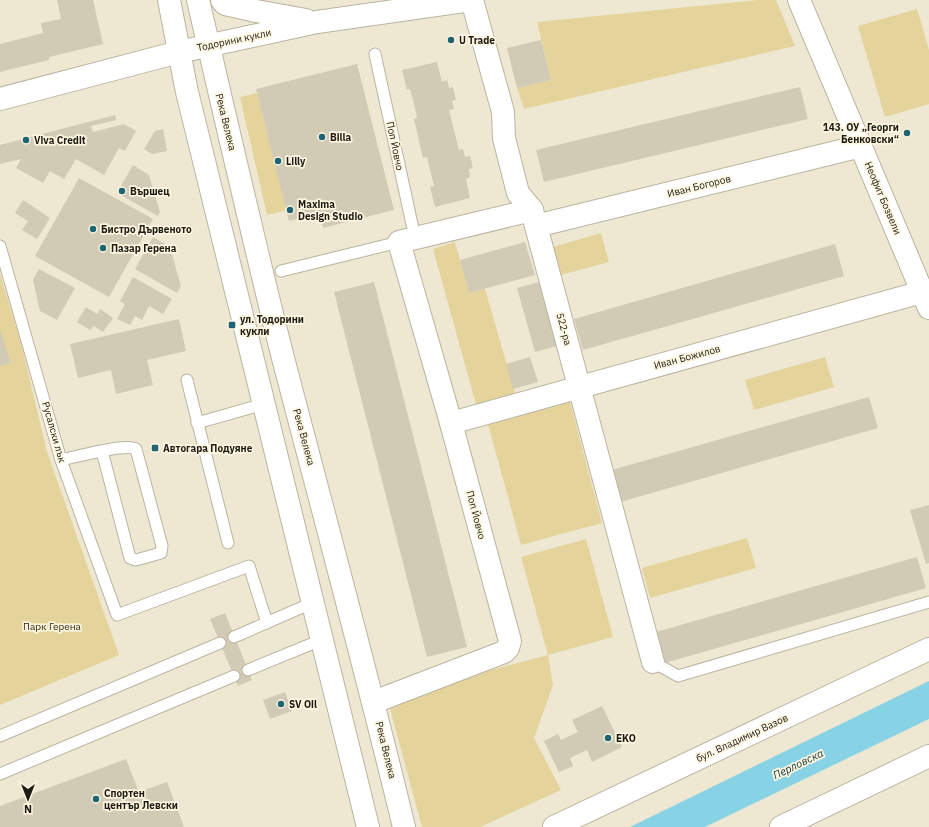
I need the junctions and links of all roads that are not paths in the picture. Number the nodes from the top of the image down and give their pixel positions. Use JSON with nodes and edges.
{"nodes":[{"id":1,"x":169,"y":0,"type":"edge"},
{"id":2,"x":198,"y":0,"type":"edge"},
{"id":3,"x":222,"y":0,"type":"edge"},
{"id":4,"x":472,"y":0,"type":"edge"},
{"id":5,"x":799,"y":0,"type":"edge"},
{"id":6,"x":414,"y":4,"type":"edge"},
{"id":7,"x":317,"y":22,"type":"junction"},
{"id":8,"x":207,"y":46,"type":"junction"},
{"id":9,"x":179,"y":52,"type":"junction"},
{"id":10,"x":375,"y":54,"type":"dead end"},
{"id":11,"x":0,"y":99,"type":"edge"},
{"id":12,"x":861,"y":146,"type":"junction"},
{"id":13,"x":534,"y":218,"type":"junction"},
{"id":14,"x":407,"y":240,"type":"junction"},
{"id":15,"x":0,"y":246,"type":"edge"},
{"id":16,"x":281,"y":271,"type":"dead end"},
{"id":17,"x":926,"y":300,"type":"edge"},
{"id":18,"x":187,"y":380,"type":"dead end"},
{"id":19,"x":579,"y":387,"type":"junction"},
{"id":20,"x":264,"y":404,"type":"junction"},
{"id":21,"x":197,"y":423,"type":"junction"},
{"id":22,"x":451,"y":423,"type":"junction"},
{"id":23,"x":102,"y":452,"type":"junction"},
{"id":24,"x":61,"y":460,"type":"junction"},
{"id":25,"x":228,"y":543,"type":"dead end"},
{"id":26,"x":929,"y":602,"type":"edge"},
{"id":27,"x":312,"y":603,"type":"junction"},
{"id":28,"x":267,"y":623,"type":"junction"},
{"id":29,"x":234,"y":637,"type":"dead end"},
{"id":30,"x":320,"y":640,"type":"junction"},
{"id":31,"x":220,"y":643,"type":"dead end"},
{"id":32,"x":929,"y":649,"type":"edge"},
{"id":33,"x":653,"y":662,"type":"joint"},
{"id":34,"x":248,"y":670,"type":"dead end"},
{"id":35,"x":234,"y":676,"type":"dead end"},
{"id":36,"x":374,"y":702,"type":"junction"},
{"id":37,"x":0,"y":736,"type":"edge"},
{"id":38,"x":929,"y":756,"type":"edge"},
{"id":39,"x":0,"y":774,"type":"edge"},
{"id":40,"x":368,"y":827,"type":"edge"},
{"id":41,"x":404,"y":827,"type":"edge"},
{"id":42,"x":554,"y":827,"type":"edge"},
{"id":43,"x":780,"y":827,"type":"edge"}],
"edges":[{"from":1,"to":9,"type":"street"},
{"from":2,"to":8,"type":"street","name":"Река Велека"},
{"from":3,"to":7,"type":"street"},
{"from":4,"to":6,"type":"street","name":"Тодорини кукли"},
{"from":4,"to":13,"type":"street","name":"522-ра"},
{"from":5,"to":12,"type":"street","name":"Неофит Бозвели"},
{"from":6,"to":7,"type":"street","name":"Тодорини кукли"},
{"from":7,"to":8,"type":"street","name":"Тодорини кукли"},
{"from":8,"to":9,"type":"street","name":"Тодорини кукли"},
{"from":8,"to":36,"type":"street","name":"Река Велека"},
{"from":9,"to":11,"type":"street","name":"Тодорини кукли"},
{"from":9,"to":20,"type":"street"},
{"from":10,"to":14,"type":"lane","name":"Поп Йовчо"},
{"from":12,"to":13,"type":"street","name":"Иван Богоров"},
{"from":12,"to":17,"type":"street","name":"Неофит Бозвели"},
{"from":13,"to":14,"type":"street","name":"Иван Богоров"},
{"from":13,"to":19,"type":"street","name":"522-ра"},
{"from":14,"to":16,"type":"lane"},
{"from":14,"to":22,"type":"street","name":"Поп Йовчо"},
{"from":15,"to":24,"type":"lane","name":"Русалски лък"},
{"from":17,"to":19,"type":"street","name":"Иван Божилов"},
{"from":18,"to":21,"type":"lane"},
{"from":19,"to":22,"type":"street","name":"Иван Божилов"},
{"from":19,"to":33,"type":"street","name":"522-ра"},
{"from":20,"to":21,"type":"lane"},
{"from":20,"to":27,"type":"street"},
{"from":21,"to":25,"type":"lane"},
{"from":22,"to":36,"type":"street","name":"Поп Йовчо"},
{"from":23,"to":23,"type":"lane"},
{"from":23,"to":24,"type":"lane"},
{"from":24,"to":28,"type":"lane","name":"Русалски лък"},
{"from":26,"to":33,"type":"lane"},
{"from":27,"to":28,"type":"lane"},
{"from":27,"to":30,"type":"street"},
{"from":28,"to":29,"type":"lane"},
{"from":30,"to":34,"type":"lane"},
{"from":30,"to":40,"type":"street"},
{"from":31,"to":37,"type":"lane"},
{"from":32,"to":42,"type":"street","name":"бул. Владимир Вазов"},
{"from":35,"to":39,"type":"lane"},
{"from":36,"to":41,"type":"street","name":"Река Велека"},
{"from":38,"to":43,"type":"street"}]}
